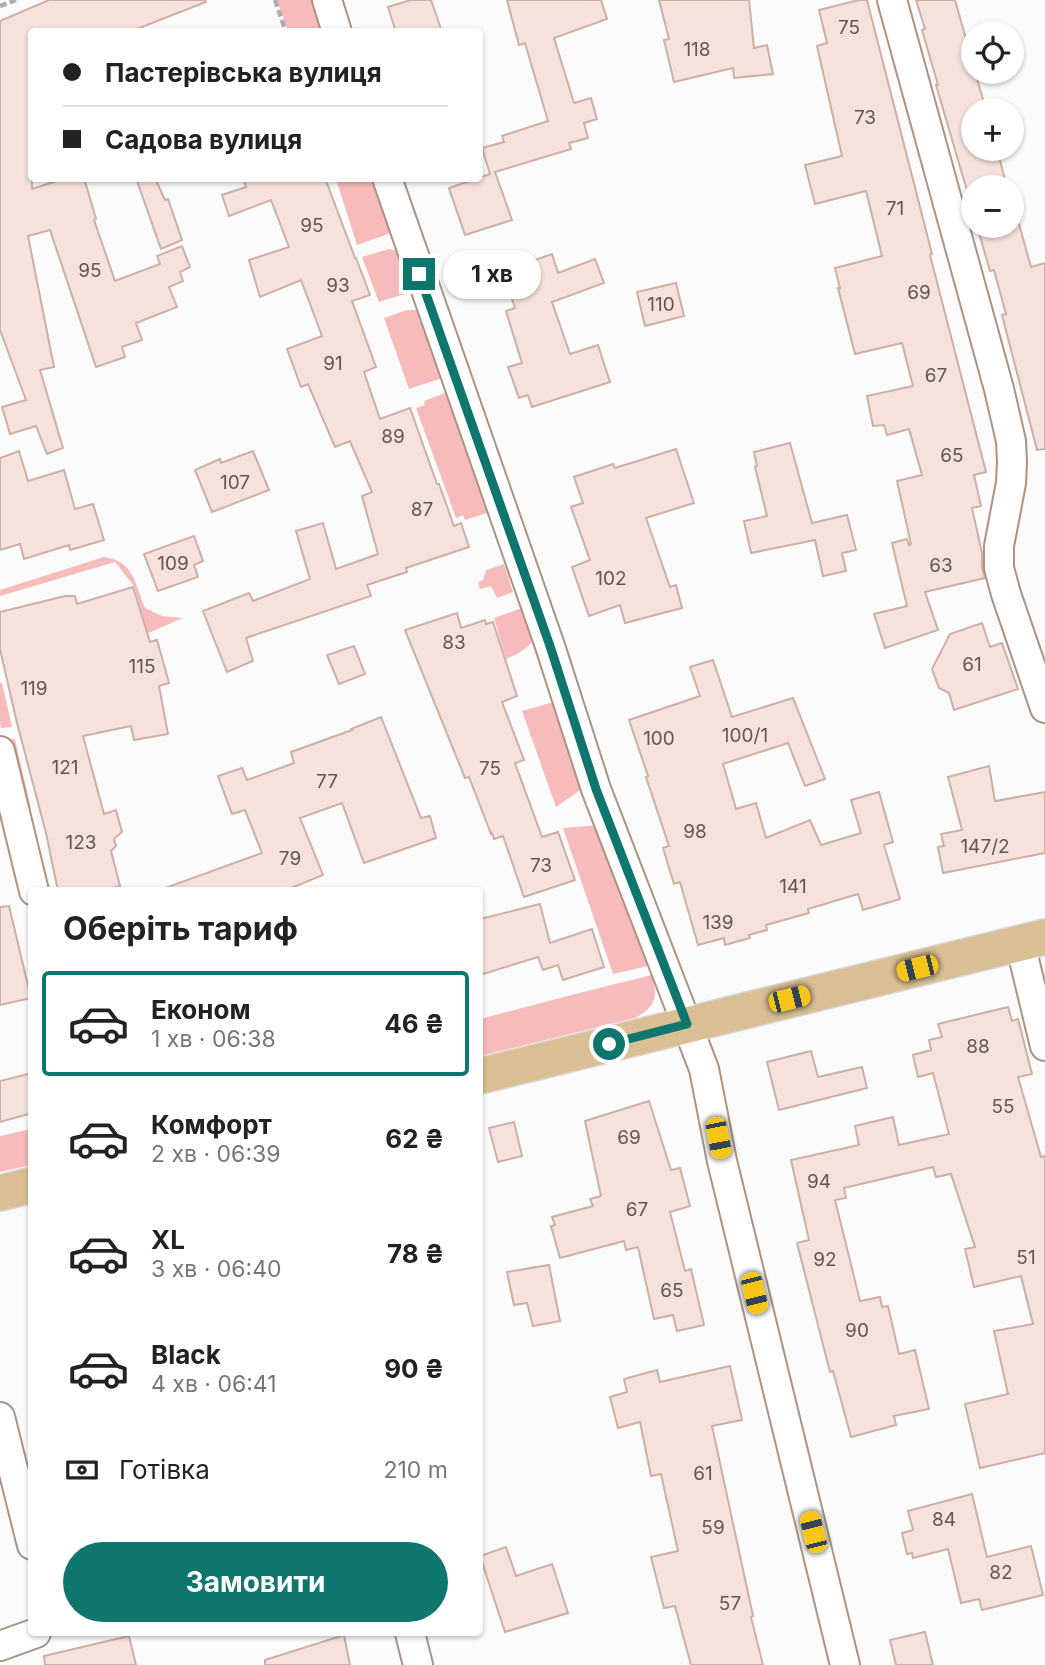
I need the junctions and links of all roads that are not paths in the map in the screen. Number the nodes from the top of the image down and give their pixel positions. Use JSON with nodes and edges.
{"nodes":[{"id":1,"x":327,"y":0,"type":"edge"},
{"id":2,"x":892,"y":0,"type":"edge"},
{"id":3,"x":336,"y":28,"type":"edge"},
{"id":4,"x":388,"y":182,"type":"edge"},
{"id":5,"x":1034,"y":646,"type":"edge"},
{"id":6,"x":1045,"y":708,"type":"edge"},
{"id":7,"x":0,"y":751,"type":"edge"},
{"id":8,"x":33,"y":887,"type":"edge"},
{"id":9,"x":1032,"y":940,"type":"edge"},
{"id":10,"x":687,"y":1024,"type":"junction"},
{"id":11,"x":1045,"y":1046,"type":"edge"},
{"id":12,"x":483,"y":1075,"type":"edge"},
{"id":13,"x":28,"y":1186,"type":"edge"},
{"id":14,"x":0,"y":1193,"type":"edge"},
{"id":15,"x":0,"y":1417,"type":"edge"},
{"id":16,"x":28,"y":1529,"type":"edge"},
{"id":17,"x":28,"y":1636,"type":"edge"},
{"id":18,"x":412,"y":1636,"type":"edge"},
{"id":19,"x":0,"y":1646,"type":"edge"},
{"id":20,"x":418,"y":1665,"type":"edge"},
{"id":21,"x":845,"y":1665,"type":"edge"}],
"edges":[{"from":1,"to":3,"type":"street"},
{"from":2,"to":5,"type":"street"},
{"from":4,"to":10,"type":"street"},
{"from":5,"to":6,"type":"street"},
{"from":7,"to":8,"type":"street"},
{"from":9,"to":10,"type":"main road"},
{"from":9,"to":11,"type":"street"},
{"from":10,"to":12,"type":"main road"},
{"from":10,"to":21,"type":"street"},
{"from":13,"to":14,"type":"main road"},
{"from":15,"to":16,"type":"street"},
{"from":17,"to":19,"type":"street"},
{"from":18,"to":20,"type":"street"}]}
